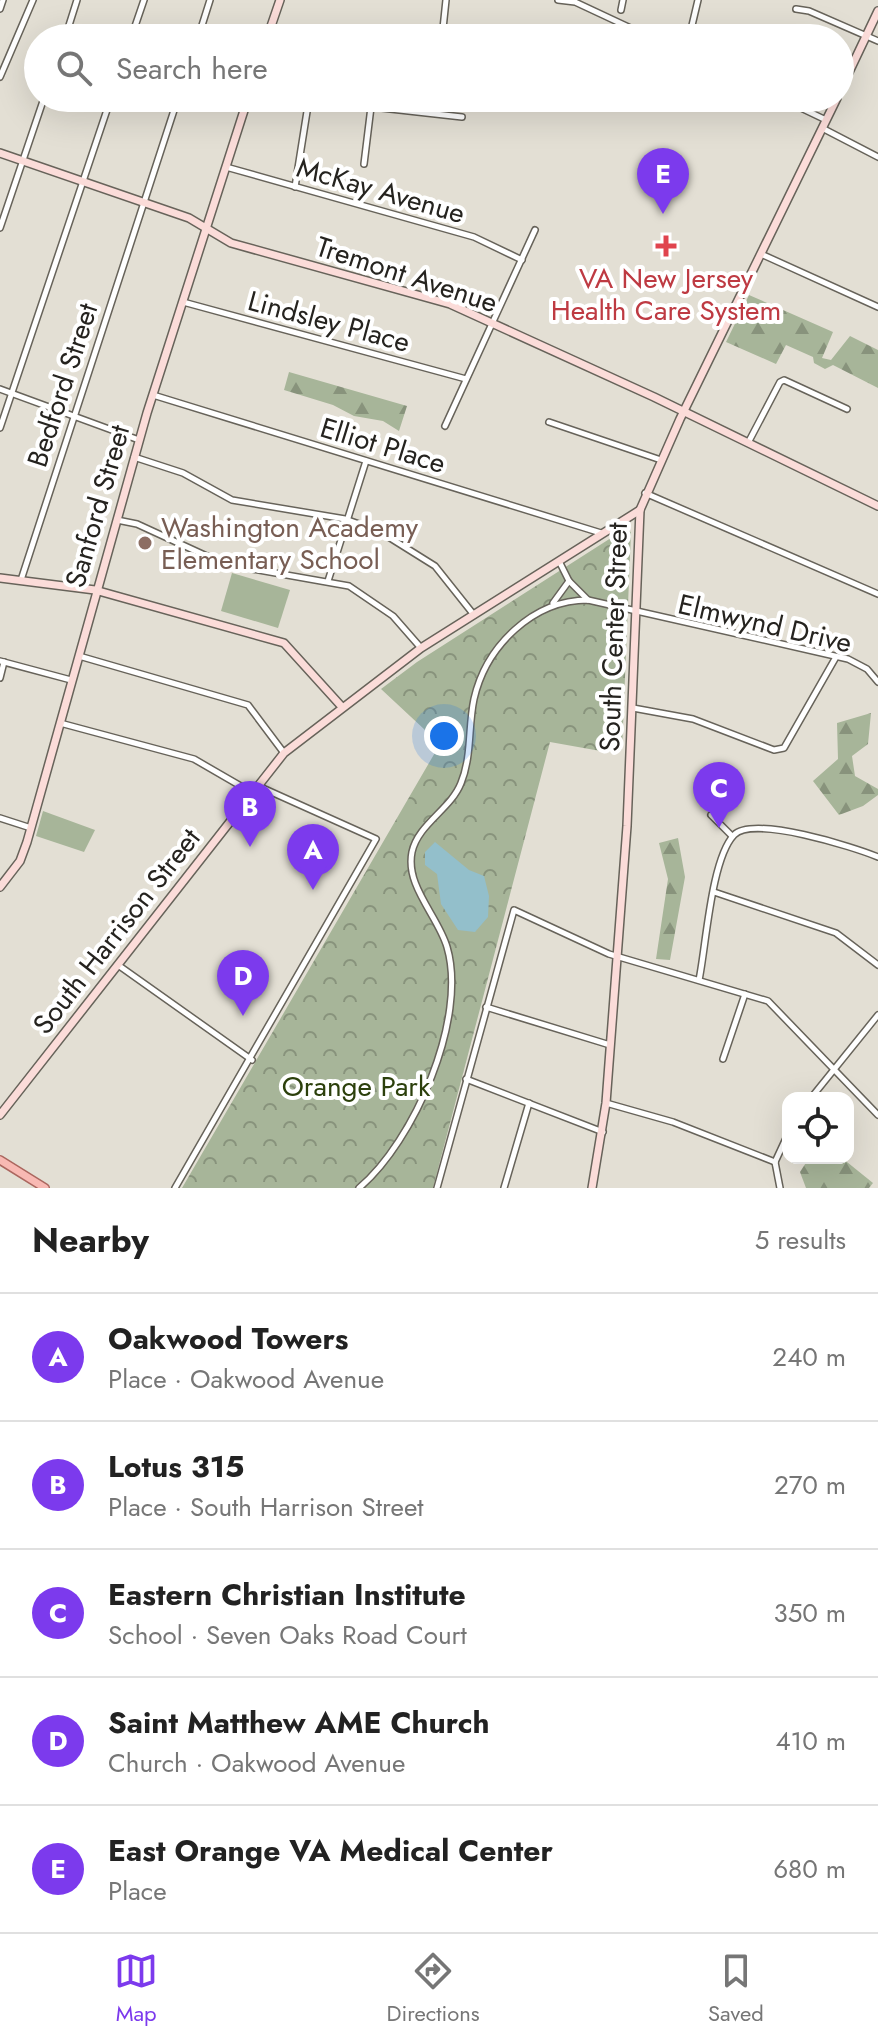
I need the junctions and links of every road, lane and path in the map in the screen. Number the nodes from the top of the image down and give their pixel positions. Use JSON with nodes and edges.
{"nodes":[{"id":1,"x":3,"y":0,"type":"edge"},
{"id":2,"x":33,"y":0,"type":"edge"},
{"id":3,"x":77,"y":0,"type":"edge"},
{"id":4,"x":144,"y":0,"type":"edge"},
{"id":5,"x":210,"y":0,"type":"edge"},
{"id":6,"x":280,"y":0,"type":"edge"},
{"id":7,"x":446,"y":0,"type":"edge"},
{"id":8,"x":558,"y":0,"type":"edge"},
{"id":9,"x":623,"y":0,"type":"edge"},
{"id":10,"x":698,"y":0,"type":"edge"},
{"id":11,"x":0,"y":9,"type":"edge"},
{"id":12,"x":796,"y":9,"type":"dead end"},
{"id":13,"x":621,"y":10,"type":"dead end"},
{"id":14,"x":878,"y":11,"type":"edge"},
{"id":15,"x":69,"y":24,"type":"edge"},
{"id":16,"x":136,"y":24,"type":"edge"},
{"id":17,"x":202,"y":24,"type":"edge"},
{"id":18,"x":272,"y":24,"type":"edge"},
{"id":19,"x":443,"y":24,"type":"edge"},
{"id":20,"x":623,"y":24,"type":"edge"},
{"id":21,"x":692,"y":24,"type":"edge"},
{"id":22,"x":837,"y":24,"type":"edge"},
{"id":23,"x":854,"y":30,"type":"edge"},
{"id":24,"x":867,"y":35,"type":"junction"},
{"id":25,"x":878,"y":41,"type":"edge"},
{"id":26,"x":854,"y":62,"type":"edge"},
{"id":27,"x":0,"y":77,"type":"edge"},
{"id":28,"x":39,"y":112,"type":"edge"},
{"id":29,"x":106,"y":112,"type":"edge"},
{"id":30,"x":173,"y":112,"type":"edge"},
{"id":31,"x":244,"y":112,"type":"edge"},
{"id":32,"x":307,"y":112,"type":"edge"},
{"id":33,"x":370,"y":112,"type":"edge"},
{"id":34,"x":424,"y":112,"type":"edge"},
{"id":35,"x":804,"y":112,"type":"edge"},
{"id":36,"x":830,"y":112,"type":"edge"},
{"id":37,"x":434,"y":113,"type":"joint"},
{"id":38,"x":462,"y":117,"type":"dead end"},
{"id":39,"x":824,"y":124,"type":"junction"},
{"id":40,"x":0,"y":153,"type":"edge"},
{"id":41,"x":878,"y":157,"type":"edge"},
{"id":42,"x":23,"y":160,"type":"junction"},
{"id":43,"x":364,"y":164,"type":"dead end"},
{"id":44,"x":226,"y":167,"type":"junction"},
{"id":45,"x":83,"y":181,"type":"junction"},
{"id":46,"x":295,"y":187,"type":"junction"},
{"id":47,"x":143,"y":202,"type":"junction"},
{"id":48,"x":0,"y":228,"type":"edge"},
{"id":49,"x":535,"y":230,"type":"dead end"},
{"id":50,"x":206,"y":231,"type":"junction"},
{"id":51,"x":761,"y":254,"type":"junction"},
{"id":52,"x":522,"y":260,"type":"junction"},
{"id":53,"x":183,"y":302,"type":"junction"},
{"id":54,"x":878,"y":307,"type":"edge"},
{"id":55,"x":492,"y":322,"type":"junction"},
{"id":56,"x":466,"y":379,"type":"junction"},
{"id":57,"x":0,"y":389,"type":"edge"},
{"id":58,"x":10,"y":393,"type":"junction"},
{"id":59,"x":153,"y":395,"type":"junction"},
{"id":60,"x":847,"y":409,"type":"dead end"},
{"id":61,"x":684,"y":411,"type":"junction"},
{"id":62,"x":72,"y":416,"type":"junction"},
{"id":63,"x":549,"y":422,"type":"dead end"},
{"id":64,"x":445,"y":426,"type":"dead end"},
{"id":65,"x":0,"y":428,"type":"edge"},
{"id":66,"x":139,"y":440,"type":"junction"},
{"id":67,"x":747,"y":444,"type":"junction"},
{"id":68,"x":134,"y":457,"type":"junction"},
{"id":69,"x":661,"y":460,"type":"junction"},
{"id":70,"x":366,"y":461,"type":"junction"},
{"id":71,"x":645,"y":493,"type":"junction"},
{"id":72,"x":878,"y":506,"type":"edge"},
{"id":73,"x":640,"y":510,"type":"junction"},
{"id":74,"x":116,"y":519,"type":"junction"},
{"id":75,"x":345,"y":519,"type":"junction"},
{"id":76,"x":601,"y":533,"type":"junction"},
{"id":77,"x":559,"y":561,"type":"junction"},
{"id":78,"x":0,"y":578,"type":"edge"},
{"id":79,"x":21,"y":580,"type":"junction"},
{"id":80,"x":328,"y":581,"type":"junction"},
{"id":81,"x":569,"y":581,"type":"junction"},
{"id":82,"x":95,"y":590,"type":"junction"},
{"id":83,"x":878,"y":594,"type":"edge"},
{"id":84,"x":588,"y":600,"type":"junction"},
{"id":85,"x":552,"y":604,"type":"junction"},
{"id":86,"x":637,"y":613,"type":"junction"},
{"id":87,"x":474,"y":616,"type":"junction"},
{"id":88,"x":421,"y":648,"type":"junction"},
{"id":89,"x":78,"y":655,"type":"junction"},
{"id":90,"x":836,"y":657,"type":"junction"},
{"id":91,"x":2,"y":662,"type":"edge"},
{"id":92,"x":0,"y":678,"type":"edge"},
{"id":93,"x":71,"y":680,"type":"junction"},
{"id":94,"x":878,"y":682,"type":"edge"},
{"id":95,"x":342,"y":707,"type":"junction"},
{"id":96,"x":633,"y":708,"type":"junction"},
{"id":97,"x":59,"y":723,"type":"junction"},
{"id":98,"x":284,"y":753,"type":"junction"},
{"id":99,"x":254,"y":788,"type":"junction"},
{"id":100,"x":711,"y":815,"type":"dead end"},
{"id":101,"x":0,"y":818,"type":"edge"},
{"id":102,"x":31,"y":828,"type":"junction"},
{"id":103,"x":732,"y":836,"type":"junction"},
{"id":104,"x":878,"y":857,"type":"edge"},
{"id":105,"x":0,"y":887,"type":"edge"},
{"id":106,"x":714,"y":892,"type":"junction"},
{"id":107,"x":617,"y":955,"type":"junction"},
{"id":108,"x":118,"y":965,"type":"junction"},
{"id":109,"x":878,"y":965,"type":"edge"},
{"id":110,"x":699,"y":980,"type":"junction"},
{"id":111,"x":745,"y":994,"type":"junction"},
{"id":112,"x":486,"y":1007,"type":"junction"},
{"id":113,"x":878,"y":1015,"type":"edge"},
{"id":114,"x":610,"y":1045,"type":"junction"},
{"id":115,"x":723,"y":1059,"type":"dead end"},
{"id":116,"x":252,"y":1060,"type":"junction"},
{"id":117,"x":834,"y":1071,"type":"junction"},
{"id":118,"x":466,"y":1079,"type":"junction"},
{"id":119,"x":816,"y":1092,"type":"edge"},
{"id":120,"x":529,"y":1103,"type":"junction"},
{"id":121,"x":606,"y":1103,"type":"junction"},
{"id":122,"x":0,"y":1115,"type":"edge"},
{"id":123,"x":878,"y":1115,"type":"edge"},
{"id":124,"x":603,"y":1132,"type":"junction"},
{"id":125,"x":782,"y":1147,"type":"edge"},
{"id":126,"x":0,"y":1160,"type":"edge"},
{"id":127,"x":775,"y":1162,"type":"junction"},
{"id":128,"x":45,"y":1188,"type":"edge"},
{"id":129,"x":175,"y":1188,"type":"edge"},
{"id":130,"x":359,"y":1188,"type":"edge"},
{"id":131,"x":437,"y":1188,"type":"edge"},
{"id":132,"x":504,"y":1188,"type":"edge"},
{"id":133,"x":592,"y":1188,"type":"edge"},
{"id":134,"x":780,"y":1188,"type":"edge"}],
"edges":[{"from":1,"to":11,"type":"street"},
{"from":2,"to":27,"type":"street"},
{"from":3,"to":15,"type":"street"},
{"from":4,"to":16,"type":"street"},
{"from":5,"to":17,"type":"street"},
{"from":6,"to":18,"type":"main road"},
{"from":7,"to":19,"type":"street"},
{"from":8,"to":20,"type":"street"},
{"from":9,"to":13,"type":"street"},
{"from":10,"to":21,"type":"street"},
{"from":12,"to":22,"type":"street"},
{"from":14,"to":24,"type":"main road"},
{"from":23,"to":24,"type":"street"},
{"from":24,"to":25,"type":"street"},
{"from":24,"to":26,"type":"main road"},
{"from":28,"to":42,"type":"street"},
{"from":29,"to":45,"type":"street"},
{"from":30,"to":47,"type":"street","name":"Bedford Street"},
{"from":31,"to":44,"type":"main road","name":"Sanford Street"},
{"from":32,"to":46,"type":"street"},
{"from":33,"to":43,"type":"street"},
{"from":34,"to":37,"type":"street"},
{"from":35,"to":39,"type":"street"},
{"from":36,"to":39,"type":"main road","name":"South Center Street"},
{"from":37,"to":38,"type":"street"},
{"from":39,"to":41,"type":"street"},
{"from":39,"to":51,"type":"main road","name":"South Center Street"},
{"from":40,"to":42,"type":"main road","name":"Tremont Avenue"},
{"from":42,"to":45,"type":"main road","name":"Tremont Avenue"},
{"from":42,"to":48,"type":"street"},
{"from":44,"to":46,"type":"street","name":"McKay Avenue"},
{"from":44,"to":50,"type":"main road","name":"Sanford Street"},
{"from":45,"to":47,"type":"main road","name":"Tremont Avenue"},
{"from":45,"to":58,"type":"street"},
{"from":46,"to":52,"type":"street","name":"McKay Avenue"},
{"from":47,"to":50,"type":"main road","name":"Tremont Avenue"},
{"from":47,"to":62,"type":"street","name":"Bedford Street"},
{"from":49,"to":52,"type":"street"},
{"from":50,"to":53,"type":"main road","name":"Sanford Street"},
{"from":50,"to":55,"type":"main road","name":"Tremont Avenue"},
{"from":51,"to":54,"type":"street"},
{"from":51,"to":61,"type":"main road","name":"South Center Street"},
{"from":52,"to":55,"type":"street"},
{"from":53,"to":56,"type":"street","name":"Lindsley Place"},
{"from":53,"to":59,"type":"main road","name":"Sanford Street"},
{"from":55,"to":56,"type":"street"},
{"from":55,"to":61,"type":"main road","name":"Tremont Avenue"},
{"from":56,"to":64,"type":"street"},
{"from":57,"to":58,"type":"street"},
{"from":58,"to":62,"type":"street"},
{"from":58,"to":65,"type":"street"},
{"from":59,"to":66,"type":"main road","name":"Sanford Street"},
{"from":59,"to":70,"type":"street","name":"Elliot Place"},
{"from":60,"to":67,"type":"street"},
{"from":61,"to":67,"type":"main road","name":"Tremont Avenue"},
{"from":61,"to":69,"type":"main road","name":"South Center Street"},
{"from":62,"to":66,"type":"street"},
{"from":62,"to":79,"type":"street","name":"Bedford Street"},
{"from":63,"to":69,"type":"street"},
{"from":66,"to":68,"type":"main road","name":"Sanford Street"},
{"from":67,"to":72,"type":"main road","name":"Tremont Avenue"},
{"from":68,"to":74,"type":"main road","name":"Sanford Street"},
{"from":68,"to":75,"type":"street"},
{"from":69,"to":71,"type":"main road","name":"South Center Street"},
{"from":70,"to":75,"type":"street"},
{"from":70,"to":76,"type":"street","name":"Elliot Place"},
{"from":71,"to":73,"type":"main road","name":"South Center Street"},
{"from":71,"to":83,"type":"street"},
{"from":73,"to":76,"type":"main road","name":"South Harrison Street"},
{"from":73,"to":86,"type":"main road","name":"South Center Street"},
{"from":74,"to":80,"type":"street"},
{"from":74,"to":82,"type":"main road","name":"Sanford Street"},
{"from":75,"to":80,"type":"street"},
{"from":75,"to":87,"type":"street"},
{"from":76,"to":77,"type":"main road","name":"South Harrison Street"},
{"from":77,"to":81,"type":"street"},
{"from":77,"to":87,"type":"main road","name":"South Harrison Street"},
{"from":78,"to":79,"type":"main road"},
{"from":79,"to":82,"type":"main road"},
{"from":80,"to":88,"type":"street"},
{"from":81,"to":84,"type":"street"},
{"from":81,"to":85,"type":"street"},
{"from":82,"to":89,"type":"main road","name":"Sanford Street"},
{"from":82,"to":95,"type":"main road"},
{"from":84,"to":85,"type":"street"},
{"from":84,"to":86,"type":"street","name":"Elmwynd Drive"},
{"from":85,"to":130,"type":"street"},
{"from":86,"to":90,"type":"street","name":"Elmwynd Drive"},
{"from":86,"to":96,"type":"main road","name":"South Center Street"},
{"from":87,"to":88,"type":"main road","name":"South Harrison Street"},
{"from":88,"to":95,"type":"main road","name":"South Harrison Street"},
{"from":89,"to":93,"type":"main road","name":"Sanford Street"},
{"from":89,"to":98,"type":"street"},
{"from":90,"to":94,"type":"street","name":"Elmwynd Drive"},
{"from":90,"to":96,"type":"street"},
{"from":91,"to":92,"type":"street"},
{"from":91,"to":93,"type":"street"},
{"from":93,"to":97,"type":"main road","name":"Sanford Street"},
{"from":95,"to":98,"type":"main road","name":"South Harrison Street"},
{"from":96,"to":107,"type":"main road","name":"South Center Street"},
{"from":97,"to":99,"type":"street"},
{"from":97,"to":102,"type":"main road","name":"Sanford Street"},
{"from":98,"to":99,"type":"main road","name":"South Harrison Street"},
{"from":99,"to":108,"type":"main road","name":"South Harrison Street"},
{"from":99,"to":116,"type":"street"},
{"from":100,"to":103,"type":"street"},
{"from":101,"to":102,"type":"street"},
{"from":102,"to":105,"type":"main road","name":"Sanford Street"},
{"from":103,"to":104,"type":"street"},
{"from":103,"to":106,"type":"street"},
{"from":106,"to":109,"type":"street"},
{"from":106,"to":110,"type":"street"},
{"from":107,"to":110,"type":"street"},
{"from":107,"to":112,"type":"street"},
{"from":107,"to":114,"type":"main road","name":"South Center Street"},
{"from":108,"to":116,"type":"street"},
{"from":108,"to":122,"type":"main road","name":"South Harrison Street"},
{"from":110,"to":111,"type":"street"},
{"from":111,"to":115,"type":"street"},
{"from":111,"to":117,"type":"street"},
{"from":112,"to":114,"type":"street"},
{"from":112,"to":118,"type":"street"},
{"from":113,"to":117,"type":"street"},
{"from":114,"to":121,"type":"main road","name":"South Center Street"},
{"from":116,"to":129,"type":"street"},
{"from":117,"to":119,"type":"street"},
{"from":117,"to":123,"type":"street"},
{"from":118,"to":120,"type":"street"},
{"from":118,"to":131,"type":"street"},
{"from":120,"to":124,"type":"street"},
{"from":120,"to":132,"type":"street"},
{"from":121,"to":124,"type":"main road","name":"South Center Street"},
{"from":121,"to":127,"type":"street"},
{"from":124,"to":133,"type":"main road","name":"South Center Street"},
{"from":125,"to":127,"type":"street"},
{"from":126,"to":128,"type":"main road"},
{"from":127,"to":134,"type":"street"}]}
